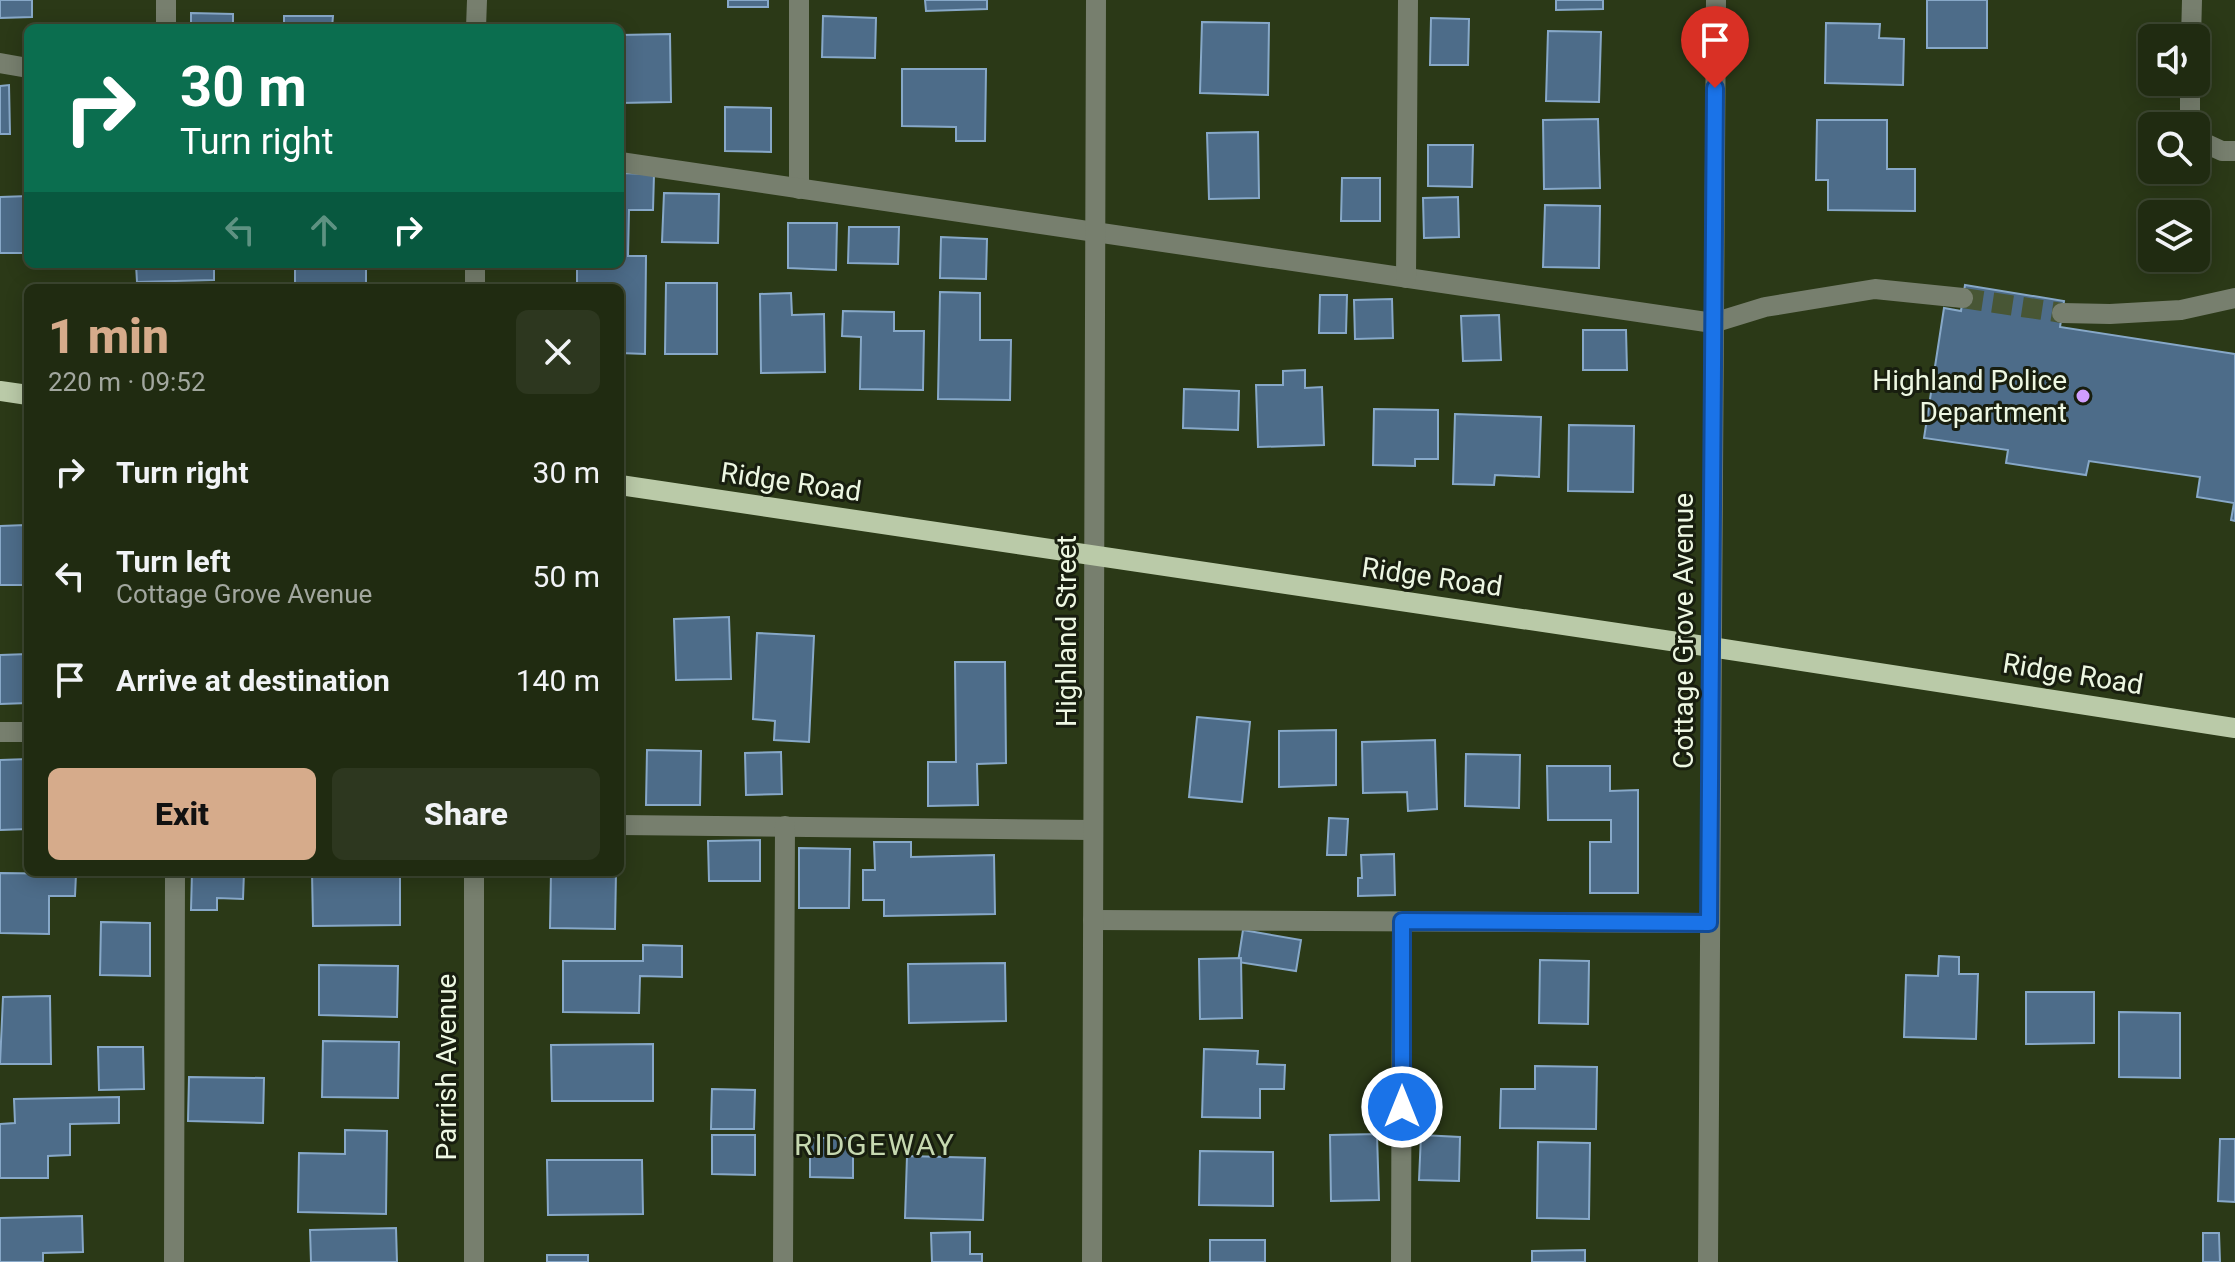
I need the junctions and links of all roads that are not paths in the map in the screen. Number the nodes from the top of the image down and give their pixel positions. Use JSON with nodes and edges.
{"nodes":[{"id":1,"x":166,"y":0,"type":"edge"},
{"id":2,"x":477,"y":0,"type":"edge"},
{"id":3,"x":799,"y":0,"type":"edge"},
{"id":4,"x":1096,"y":0,"type":"edge"},
{"id":5,"x":1408,"y":0,"type":"edge"},
{"id":6,"x":1716,"y":0,"type":"edge"},
{"id":7,"x":2192,"y":0,"type":"edge"},
{"id":8,"x":166,"y":24,"type":"edge"},
{"id":9,"x":476,"y":24,"type":"edge"},
{"id":10,"x":2191,"y":24,"type":"edge"},
{"id":11,"x":0,"y":63,"type":"edge"},
{"id":12,"x":24,"y":67,"type":"edge"},
{"id":13,"x":2210,"y":143,"type":"edge"},
{"id":14,"x":2235,"y":151,"type":"edge"},
{"id":15,"x":624,"y":163,"type":"edge"},
{"id":16,"x":799,"y":189,"type":"junction"},
{"id":17,"x":1095,"y":233,"type":"junction"},
{"id":18,"x":1406,"y":278,"type":"junction"},
{"id":19,"x":1963,"y":298,"type":"tunnel mouth"},
{"id":20,"x":2235,"y":298,"type":"edge"},
{"id":21,"x":2062,"y":313,"type":"tunnel mouth"},
{"id":22,"x":1713,"y":323,"type":"junction"},
{"id":23,"x":0,"y":391,"type":"edge"},
{"id":24,"x":24,"y":394,"type":"edge"},
{"id":25,"x":624,"y":486,"type":"edge"},
{"id":26,"x":1094,"y":555,"type":"junction"},
{"id":27,"x":1711,"y":647,"type":"junction"},
{"id":28,"x":2235,"y":728,"type":"edge"},
{"id":29,"x":0,"y":732,"type":"edge"},
{"id":30,"x":24,"y":732,"type":"edge"},
{"id":31,"x":624,"y":825,"type":"edge"},
{"id":32,"x":785,"y":826,"type":"junction"},
{"id":33,"x":1093,"y":830,"type":"junction"},
{"id":34,"x":175,"y":876,"type":"edge"},
{"id":35,"x":474,"y":876,"type":"edge"},
{"id":36,"x":1093,"y":920,"type":"junction"},
{"id":37,"x":1402,"y":921,"type":"junction"},
{"id":38,"x":1709,"y":923,"type":"junction"},
{"id":39,"x":174,"y":1262,"type":"edge"},
{"id":40,"x":474,"y":1262,"type":"edge"},
{"id":41,"x":783,"y":1262,"type":"edge"},
{"id":42,"x":1092,"y":1262,"type":"edge"},
{"id":43,"x":1401,"y":1262,"type":"edge"},
{"id":44,"x":1708,"y":1262,"type":"edge"}],
"edges":[{"from":1,"to":8,"type":"street"},
{"from":2,"to":9,"type":"street"},
{"from":3,"to":16,"type":"street"},
{"from":4,"to":17,"type":"street","name":"Highland Street"},
{"from":5,"to":18,"type":"street"},
{"from":6,"to":22,"type":"street","name":"Cottage Grove Avenue"},
{"from":7,"to":10,"type":"street"},
{"from":11,"to":12,"type":"street"},
{"from":13,"to":14,"type":"street"},
{"from":15,"to":16,"type":"street"},
{"from":16,"to":17,"type":"street"},
{"from":17,"to":18,"type":"street"},
{"from":17,"to":26,"type":"street","name":"Highland Street"},
{"from":18,"to":22,"type":"street"},
{"from":19,"to":22,"type":"street"},
{"from":20,"to":21,"type":"street"},
{"from":22,"to":27,"type":"street","name":"Cottage Grove Avenue"},
{"from":23,"to":24,"type":"main road"},
{"from":25,"to":26,"type":"main road","name":"Ridge Road"},
{"from":26,"to":27,"type":"main road","name":"Ridge Road"},
{"from":26,"to":33,"type":"street","name":"Highland Street"},
{"from":27,"to":28,"type":"main road","name":"Ridge Road"},
{"from":27,"to":38,"type":"street","name":"Cottage Grove Avenue"},
{"from":29,"to":30,"type":"street"},
{"from":31,"to":32,"type":"street"},
{"from":32,"to":33,"type":"street"},
{"from":32,"to":41,"type":"street"},
{"from":33,"to":36,"type":"street","name":"Highland Street"},
{"from":34,"to":39,"type":"street"},
{"from":35,"to":40,"type":"street","name":"Parrish Avenue"},
{"from":36,"to":37,"type":"street"},
{"from":36,"to":42,"type":"street","name":"Highland Street"},
{"from":37,"to":38,"type":"street"},
{"from":37,"to":43,"type":"street"},
{"from":38,"to":44,"type":"street","name":"Cottage Grove Avenue"}]}
